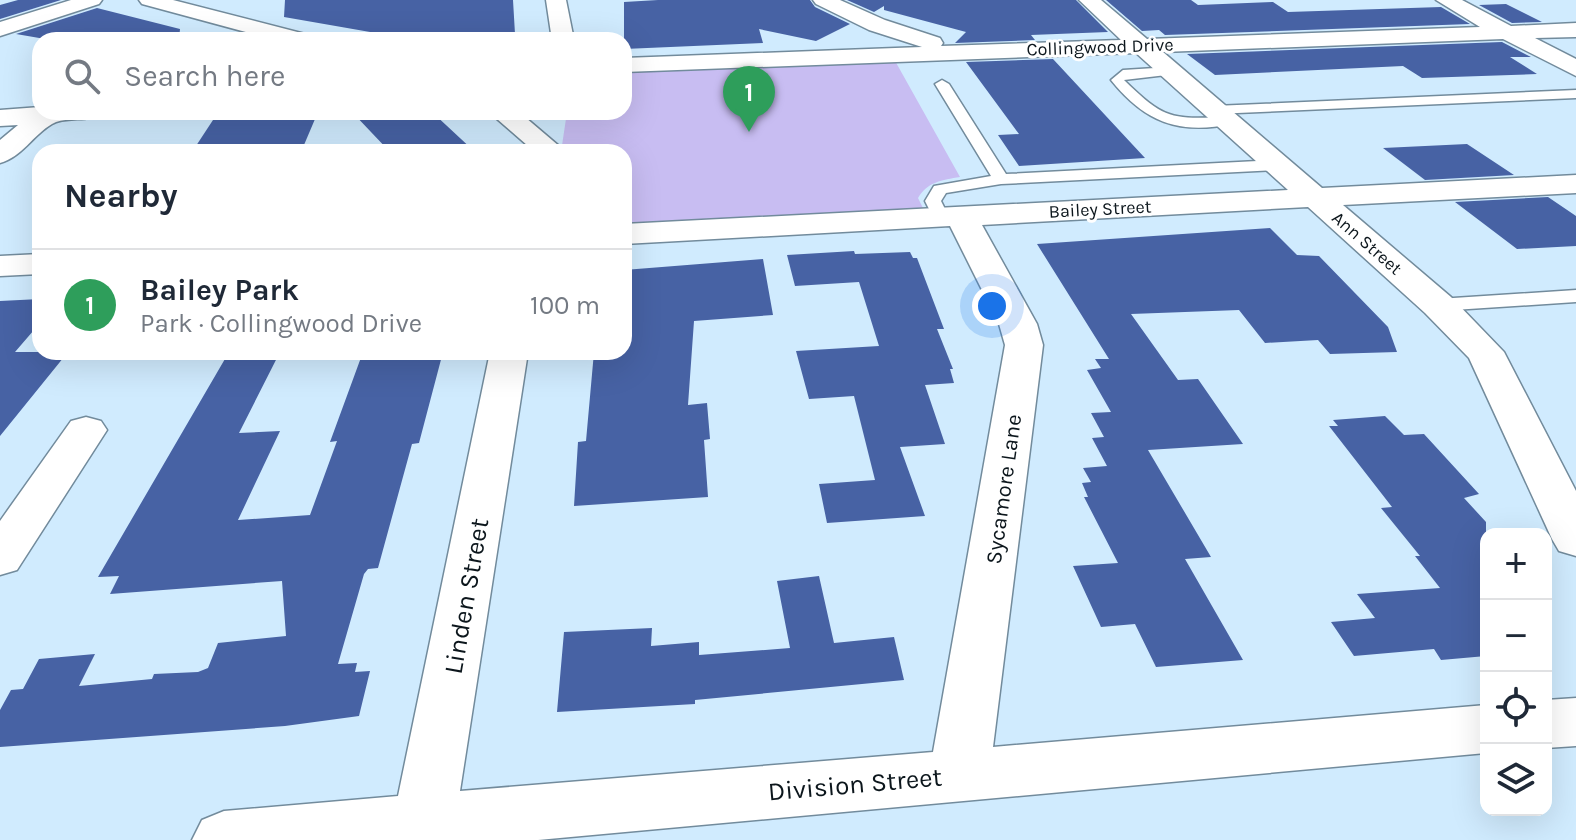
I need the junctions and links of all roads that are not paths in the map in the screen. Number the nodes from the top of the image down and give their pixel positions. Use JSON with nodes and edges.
{"nodes":[{"id":1,"x":92,"y":0,"type":"edge"},
{"id":2,"x":149,"y":0,"type":"edge"},
{"id":3,"x":556,"y":0,"type":"edge"},
{"id":4,"x":823,"y":0,"type":"edge"},
{"id":5,"x":1089,"y":0,"type":"edge"},
{"id":6,"x":1446,"y":0,"type":"edge"},
{"id":7,"x":877,"y":25,"type":"junction"},
{"id":8,"x":0,"y":29,"type":"edge"},
{"id":9,"x":1576,"y":30,"type":"edge"},
{"id":10,"x":271,"y":32,"type":"edge"},
{"id":11,"x":562,"y":32,"type":"edge"},
{"id":12,"x":1507,"y":33,"type":"junction"},
{"id":13,"x":1143,"y":46,"type":"junction"},
{"id":14,"x":977,"y":51,"type":"junction"},
{"id":15,"x":851,"y":57,"type":"junction"},
{"id":16,"x":632,"y":65,"type":"edge"},
{"id":17,"x":1576,"y":69,"type":"edge"},
{"id":18,"x":1171,"y":71,"type":"junction"},
{"id":19,"x":942,"y":84,"type":"dead end"},
{"id":20,"x":1576,"y":94,"type":"edge"},
{"id":21,"x":32,"y":116,"type":"edge"},
{"id":22,"x":1220,"y":116,"type":"junction"},
{"id":23,"x":0,"y":118,"type":"edge"},
{"id":24,"x":40,"y":120,"type":"edge"},
{"id":25,"x":514,"y":120,"type":"edge"},
{"id":26,"x":547,"y":141,"type":"edge"},
{"id":27,"x":0,"y":154,"type":"edge"},
{"id":28,"x":1277,"y":165,"type":"junction"},
{"id":29,"x":1001,"y":179,"type":"junction"},
{"id":30,"x":1576,"y":184,"type":"edge"},
{"id":31,"x":1315,"y":197,"type":"junction"},
{"id":32,"x":951,"y":216,"type":"junction"},
{"id":33,"x":632,"y":234,"type":"edge"},
{"id":34,"x":32,"y":264,"type":"edge"},
{"id":35,"x":0,"y":266,"type":"edge"},
{"id":36,"x":1576,"y":296,"type":"edge"},
{"id":37,"x":1438,"y":305,"type":"junction"},
{"id":38,"x":508,"y":360,"type":"edge"},
{"id":39,"x":86,"y":430,"type":"dead end"},
{"id":40,"x":1576,"y":539,"type":"edge"},
{"id":41,"x":0,"y":558,"type":"edge"},
{"id":42,"x":1576,"y":722,"type":"edge"},
{"id":43,"x":1552,"y":724,"type":"edge"},
{"id":44,"x":1480,"y":730,"type":"edge"},
{"id":45,"x":959,"y":775,"type":"junction"},
{"id":46,"x":423,"y":831,"type":"edge"},
{"id":47,"x":224,"y":840,"type":"edge"}],
"edges":[{"from":1,"to":8,"type":"street"},
{"from":2,"to":10,"type":"street"},
{"from":3,"to":11,"type":"street"},
{"from":4,"to":7,"type":"street"},
{"from":5,"to":13,"type":"street","name":"Ann Street"},
{"from":6,"to":12,"type":"street"},
{"from":7,"to":14,"type":"street"},
{"from":7,"to":15,"type":"street"},
{"from":9,"to":12,"type":"street","name":"Collingwood Drive"},
{"from":12,"to":13,"type":"street","name":"Collingwood Drive"},
{"from":12,"to":17,"type":"street"},
{"from":13,"to":14,"type":"street","name":"Collingwood Drive"},
{"from":13,"to":18,"type":"street","name":"Ann Street"},
{"from":14,"to":15,"type":"street","name":"Collingwood Drive"},
{"from":15,"to":16,"type":"street","name":"Collingwood Drive"},
{"from":18,"to":22,"type":"street","name":"Ann Street"},
{"from":18,"to":22,"type":"lane"},
{"from":19,"to":29,"type":"lane"},
{"from":20,"to":22,"type":"lane"},
{"from":21,"to":23,"type":"street"},
{"from":22,"to":28,"type":"street","name":"Ann Street"},
{"from":24,"to":27,"type":"street"},
{"from":25,"to":26,"type":"street"},
{"from":28,"to":29,"type":"lane"},
{"from":28,"to":31,"type":"street","name":"Ann Street"},
{"from":29,"to":32,"type":"lane"},
{"from":30,"to":31,"type":"street","name":"Bailey Street"},
{"from":31,"to":32,"type":"street","name":"Bailey Street"},
{"from":31,"to":37,"type":"street","name":"Ann Street"},
{"from":32,"to":33,"type":"street","name":"Bailey Street"},
{"from":32,"to":45,"type":"street","name":"Sycamore Lane"},
{"from":34,"to":35,"type":"street"},
{"from":36,"to":37,"type":"lane"},
{"from":37,"to":40,"type":"street","name":"Ann Street"},
{"from":38,"to":46,"type":"street","name":"Linden Street"},
{"from":39,"to":41,"type":"street"},
{"from":42,"to":43,"type":"street"},
{"from":44,"to":45,"type":"street","name":"Division Street"},
{"from":45,"to":46,"type":"street","name":"Division Street"},
{"from":46,"to":47,"type":"street","name":"Division Street"}]}
